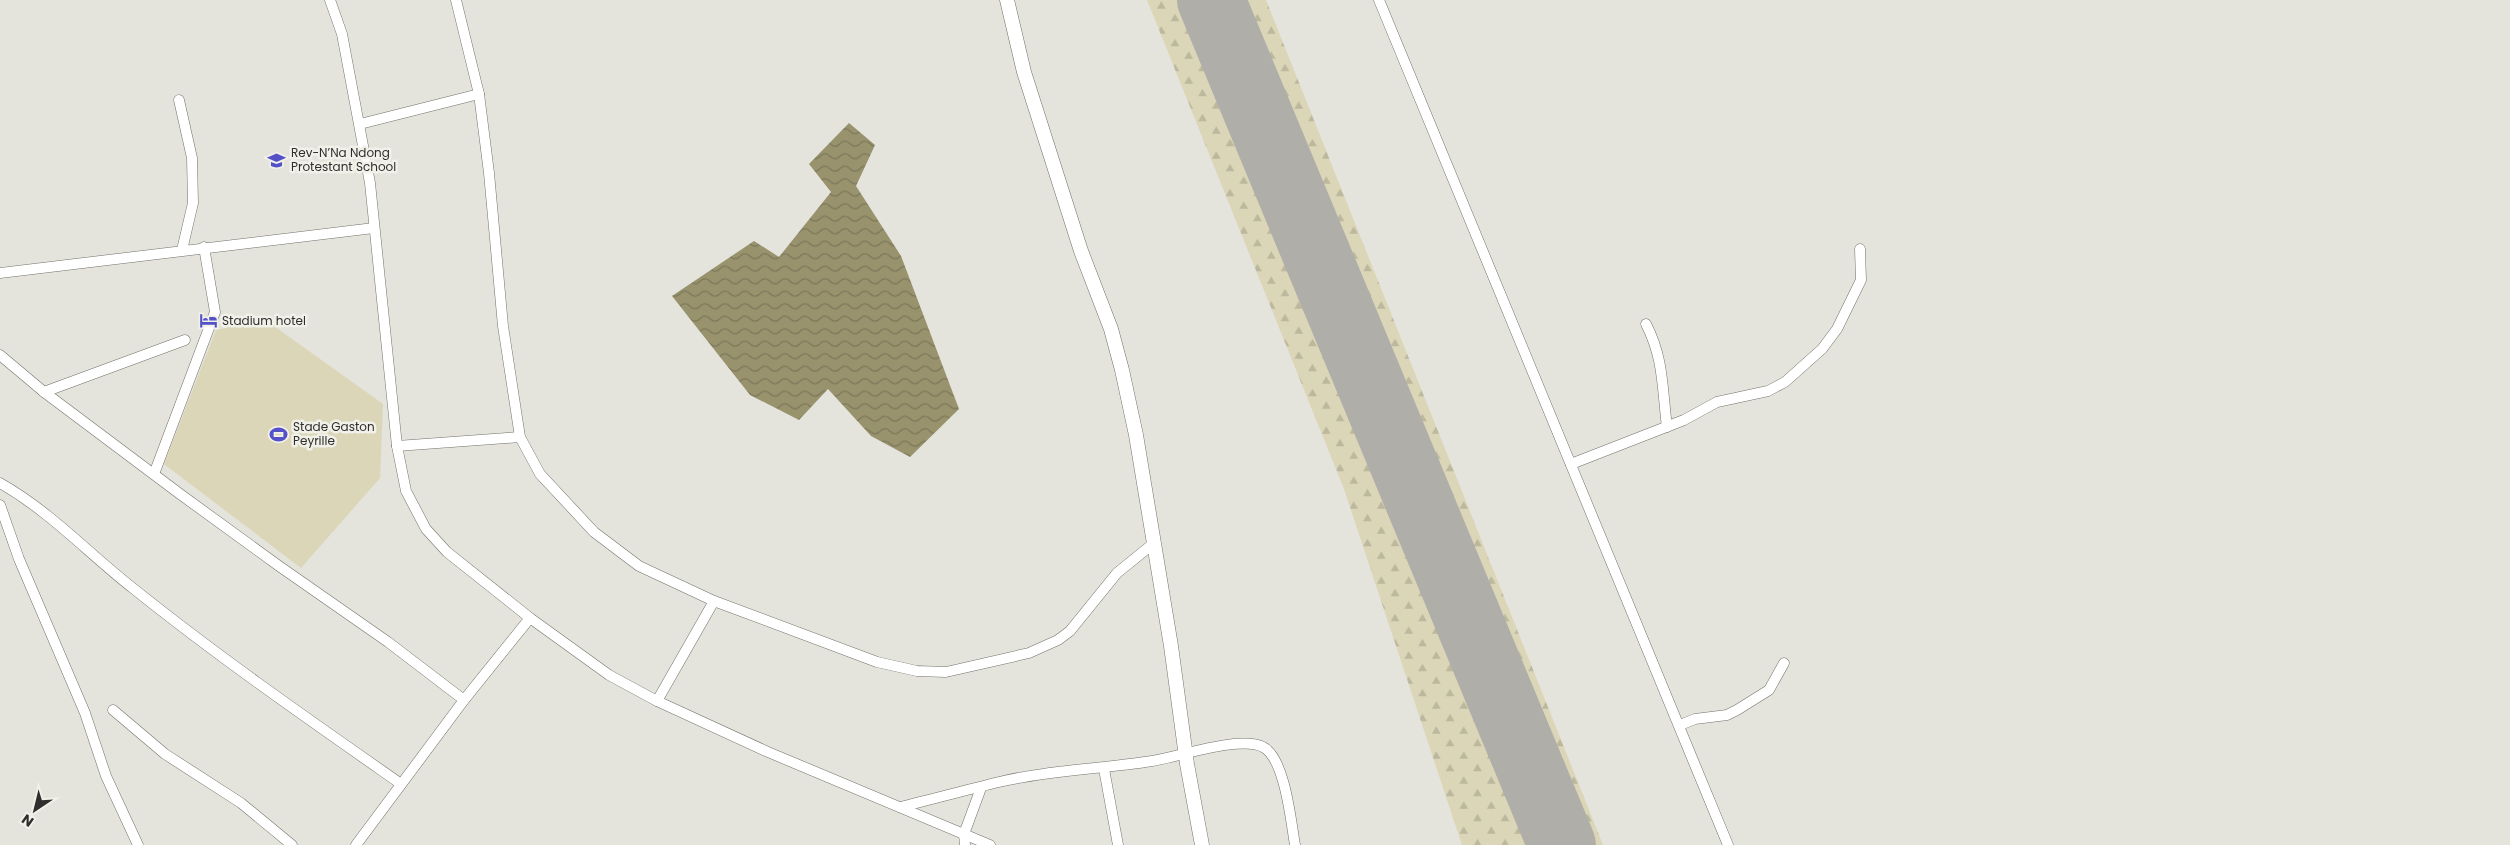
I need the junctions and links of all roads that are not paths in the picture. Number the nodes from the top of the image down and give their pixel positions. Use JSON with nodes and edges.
{"nodes":[{"id":1,"x":330,"y":0,"type":"edge"},
{"id":2,"x":456,"y":0,"type":"edge"},
{"id":3,"x":1007,"y":0,"type":"edge"},
{"id":4,"x":1379,"y":0,"type":"edge"},
{"id":5,"x":479,"y":94,"type":"junction"},
{"id":6,"x":179,"y":100,"type":"dead end"},
{"id":7,"x":360,"y":124,"type":"junction"},
{"id":8,"x":374,"y":228,"type":"junction"},
{"id":9,"x":204,"y":246,"type":"junction"},
{"id":10,"x":1860,"y":249,"type":"dead end"},
{"id":11,"x":182,"y":250,"type":"junction"},
{"id":12,"x":0,"y":273,"type":"edge"},
{"id":13,"x":1646,"y":324,"type":"dead end"},
{"id":14,"x":185,"y":340,"type":"dead end"},
{"id":15,"x":0,"y":355,"type":"edge"},
{"id":16,"x":44,"y":392,"type":"junction"},
{"id":17,"x":1667,"y":427,"type":"junction"},
{"id":18,"x":520,"y":437,"type":"junction"},
{"id":19,"x":397,"y":446,"type":"junction"},
{"id":20,"x":1570,"y":464,"type":"junction"},
{"id":21,"x":154,"y":474,"type":"junction"},
{"id":22,"x":0,"y":484,"type":"edge"},
{"id":23,"x":0,"y":505,"type":"edge"},
{"id":24,"x":1154,"y":543,"type":"junction"},
{"id":25,"x":714,"y":601,"type":"junction"},
{"id":26,"x":530,"y":618,"type":"junction"},
{"id":27,"x":1784,"y":663,"type":"dead end"},
{"id":28,"x":464,"y":700,"type":"junction"},
{"id":29,"x":657,"y":701,"type":"junction"},
{"id":30,"x":113,"y":710,"type":"dead end"},
{"id":31,"x":1680,"y":725,"type":"junction"},
{"id":32,"x":1186,"y":755,"type":"junction"},
{"id":33,"x":1104,"y":769,"type":"junction"},
{"id":34,"x":402,"y":784,"type":"junction"},
{"id":35,"x":980,"y":788,"type":"junction"},
{"id":36,"x":899,"y":807,"type":"junction"},
{"id":37,"x":964,"y":840,"type":"edge"},
{"id":38,"x":138,"y":845,"type":"edge"},
{"id":39,"x":292,"y":845,"type":"edge"},
{"id":40,"x":356,"y":845,"type":"edge"},
{"id":41,"x":990,"y":845,"type":"edge"},
{"id":42,"x":1118,"y":845,"type":"edge"},
{"id":43,"x":1202,"y":845,"type":"edge"},
{"id":44,"x":1295,"y":845,"type":"edge"},
{"id":45,"x":1728,"y":845,"type":"edge"}],
"edges":[{"from":1,"to":7,"type":"street"},
{"from":2,"to":5,"type":"street"},
{"from":3,"to":24,"type":"highway"},
{"from":4,"to":20,"type":"street"},
{"from":5,"to":7,"type":"street"},
{"from":5,"to":18,"type":"street"},
{"from":6,"to":11,"type":"street"},
{"from":7,"to":8,"type":"street"},
{"from":8,"to":9,"type":"street"},
{"from":8,"to":19,"type":"street"},
{"from":9,"to":11,"type":"street"},
{"from":9,"to":21,"type":"street"},
{"from":10,"to":17,"type":"street"},
{"from":11,"to":12,"type":"street"},
{"from":13,"to":17,"type":"street"},
{"from":14,"to":16,"type":"street"},
{"from":15,"to":16,"type":"street"},
{"from":16,"to":21,"type":"street"},
{"from":17,"to":20,"type":"street"},
{"from":18,"to":19,"type":"street"},
{"from":18,"to":25,"type":"street"},
{"from":19,"to":26,"type":"street"},
{"from":20,"to":31,"type":"street"},
{"from":21,"to":28,"type":"street"},
{"from":22,"to":34,"type":"street"},
{"from":23,"to":38,"type":"street"},
{"from":24,"to":25,"type":"street"},
{"from":24,"to":32,"type":"highway"},
{"from":25,"to":29,"type":"street"},
{"from":26,"to":28,"type":"street"},
{"from":26,"to":29,"type":"street"},
{"from":27,"to":31,"type":"street"},
{"from":28,"to":34,"type":"street"},
{"from":29,"to":36,"type":"street"},
{"from":30,"to":39,"type":"street"},
{"from":31,"to":45,"type":"street"},
{"from":32,"to":33,"type":"street"},
{"from":32,"to":43,"type":"highway"},
{"from":32,"to":44,"type":"street"},
{"from":33,"to":35,"type":"street"},
{"from":33,"to":42,"type":"street"},
{"from":34,"to":40,"type":"street"},
{"from":35,"to":36,"type":"street"},
{"from":35,"to":37,"type":"street"},
{"from":36,"to":37,"type":"street"},
{"from":37,"to":41,"type":"street"}]}
